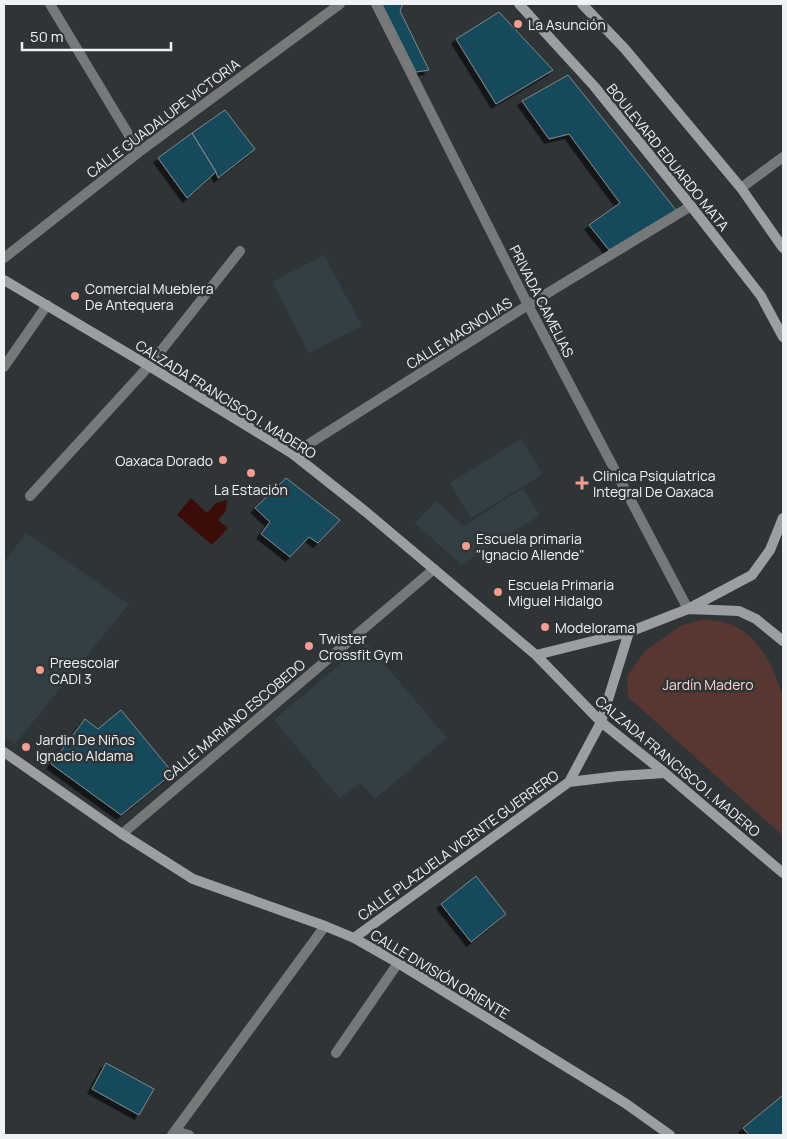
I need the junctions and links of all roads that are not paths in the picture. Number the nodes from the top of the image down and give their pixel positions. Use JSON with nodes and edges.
{"nodes":[{"id":1,"x":50,"y":4,"type":"edge"},
{"id":2,"x":340,"y":4,"type":"edge"},
{"id":3,"x":376,"y":4,"type":"edge"},
{"id":4,"x":519,"y":4,"type":"edge"},
{"id":5,"x":582,"y":4,"type":"edge"},
{"id":6,"x":139,"y":152,"type":"junction"},
{"id":7,"x":783,"y":157,"type":"edge"},
{"id":8,"x":742,"y":188,"type":"junction"},
{"id":9,"x":691,"y":206,"type":"junction"},
{"id":10,"x":783,"y":248,"type":"edge"},
{"id":11,"x":240,"y":251,"type":"dead end"},
{"id":12,"x":4,"y":258,"type":"edge"},
{"id":13,"x":4,"y":280,"type":"edge"},
{"id":14,"x":47,"y":305,"type":"junction"},
{"id":15,"x":528,"y":305,"type":"junction"},
{"id":16,"x":783,"y":337,"type":"edge"},
{"id":17,"x":149,"y":366,"type":"junction"},
{"id":18,"x":4,"y":367,"type":"edge"},
{"id":19,"x":293,"y":454,"type":"junction"},
{"id":20,"x":30,"y":496,"type":"dead end"},
{"id":21,"x":783,"y":518,"type":"edge"},
{"id":22,"x":434,"y":569,"type":"junction"},
{"id":23,"x":688,"y":609,"type":"junction"},
{"id":24,"x":629,"y":632,"type":"junction"},
{"id":25,"x":783,"y":642,"type":"edge"},
{"id":26,"x":536,"y":655,"type":"junction"},
{"id":27,"x":601,"y":722,"type":"junction"},
{"id":28,"x":4,"y":752,"type":"edge"},
{"id":29,"x":665,"y":773,"type":"junction"},
{"id":30,"x":569,"y":782,"type":"junction"},
{"id":31,"x":122,"y":834,"type":"junction"},
{"id":32,"x":783,"y":874,"type":"edge"},
{"id":33,"x":325,"y":926,"type":"junction"},
{"id":34,"x":354,"y":938,"type":"junction"},
{"id":35,"x":398,"y":963,"type":"junction"},
{"id":36,"x":336,"y":1053,"type":"dead end"},
{"id":37,"x":174,"y":1133,"type":"edge"},
{"id":38,"x":189,"y":1135,"type":"edge"},
{"id":39,"x":670,"y":1135,"type":"edge"}],
"edges":[{"from":1,"to":6,"type":"street"},
{"from":2,"to":6,"type":"street","name":"CALLE GUADALUPE VICTORIA"},
{"from":3,"to":15,"type":"street","name":"PRIVADA CAMELIAS"},
{"from":4,"to":9,"type":"main road","name":"BOULEVARD EDUARDO MATA"},
{"from":5,"to":8,"type":"main road"},
{"from":6,"to":12,"type":"street","name":"CALLE GUADALUPE VICTORIA"},
{"from":7,"to":8,"type":"street"},
{"from":8,"to":10,"type":"main road"},
{"from":9,"to":15,"type":"street","name":"CALLE MAGNOLIAS"},
{"from":9,"to":16,"type":"main road","name":"BOULEVARD EDUARDO MATA"},
{"from":11,"to":17,"type":"street"},
{"from":13,"to":14,"type":"main road","name":"CALZADA FRANCISCO I. MADERO"},
{"from":14,"to":17,"type":"main road","name":"CALZADA FRANCISCO I. MADERO"},
{"from":14,"to":18,"type":"street"},
{"from":15,"to":19,"type":"street","name":"CALLE MAGNOLIAS"},
{"from":15,"to":23,"type":"street","name":"PRIVADA CAMELIAS"},
{"from":17,"to":19,"type":"main road","name":"CALZADA FRANCISCO I. MADERO"},
{"from":17,"to":20,"type":"street"},
{"from":19,"to":22,"type":"main road","name":"CALZADA FRANCISCO I. MADERO"},
{"from":21,"to":23,"type":"main road"},
{"from":22,"to":26,"type":"main road","name":"CALZADA FRANCISCO I. MADERO"},
{"from":22,"to":31,"type":"street","name":"CALLE MARIANO ESCOBEDO"},
{"from":23,"to":24,"type":"main road"},
{"from":23,"to":25,"type":"main road"},
{"from":24,"to":26,"type":"main road"},
{"from":24,"to":27,"type":"main road","name":"CALLE PLAZUELA VICENTE GUERRERO"},
{"from":26,"to":27,"type":"main road","name":"CALZADA FRANCISCO I. MADERO"},
{"from":27,"to":29,"type":"main road","name":"CALZADA FRANCISCO I. MADERO"},
{"from":27,"to":30,"type":"main road","name":"CALLE PLAZUELA VICENTE GUERRERO"},
{"from":28,"to":31,"type":"main road","name":"CALLE DIVISIÓN ORIENTE"},
{"from":29,"to":30,"type":"main road"},
{"from":29,"to":32,"type":"main road","name":"CALZADA FRANCISCO I. MADERO"},
{"from":30,"to":34,"type":"main road","name":"CALLE PLAZUELA VICENTE GUERRERO"},
{"from":31,"to":33,"type":"main road","name":"CALLE DIVISIÓN ORIENTE"},
{"from":33,"to":34,"type":"main road","name":"CALLE DIVISIÓN ORIENTE"},
{"from":33,"to":37,"type":"street"},
{"from":34,"to":35,"type":"main road","name":"CALLE DIVISIÓN ORIENTE"},
{"from":35,"to":36,"type":"street"},
{"from":35,"to":39,"type":"main road","name":"CALLE DIVISIÓN ORIENTE"},
{"from":37,"to":38,"type":"street"}]}
